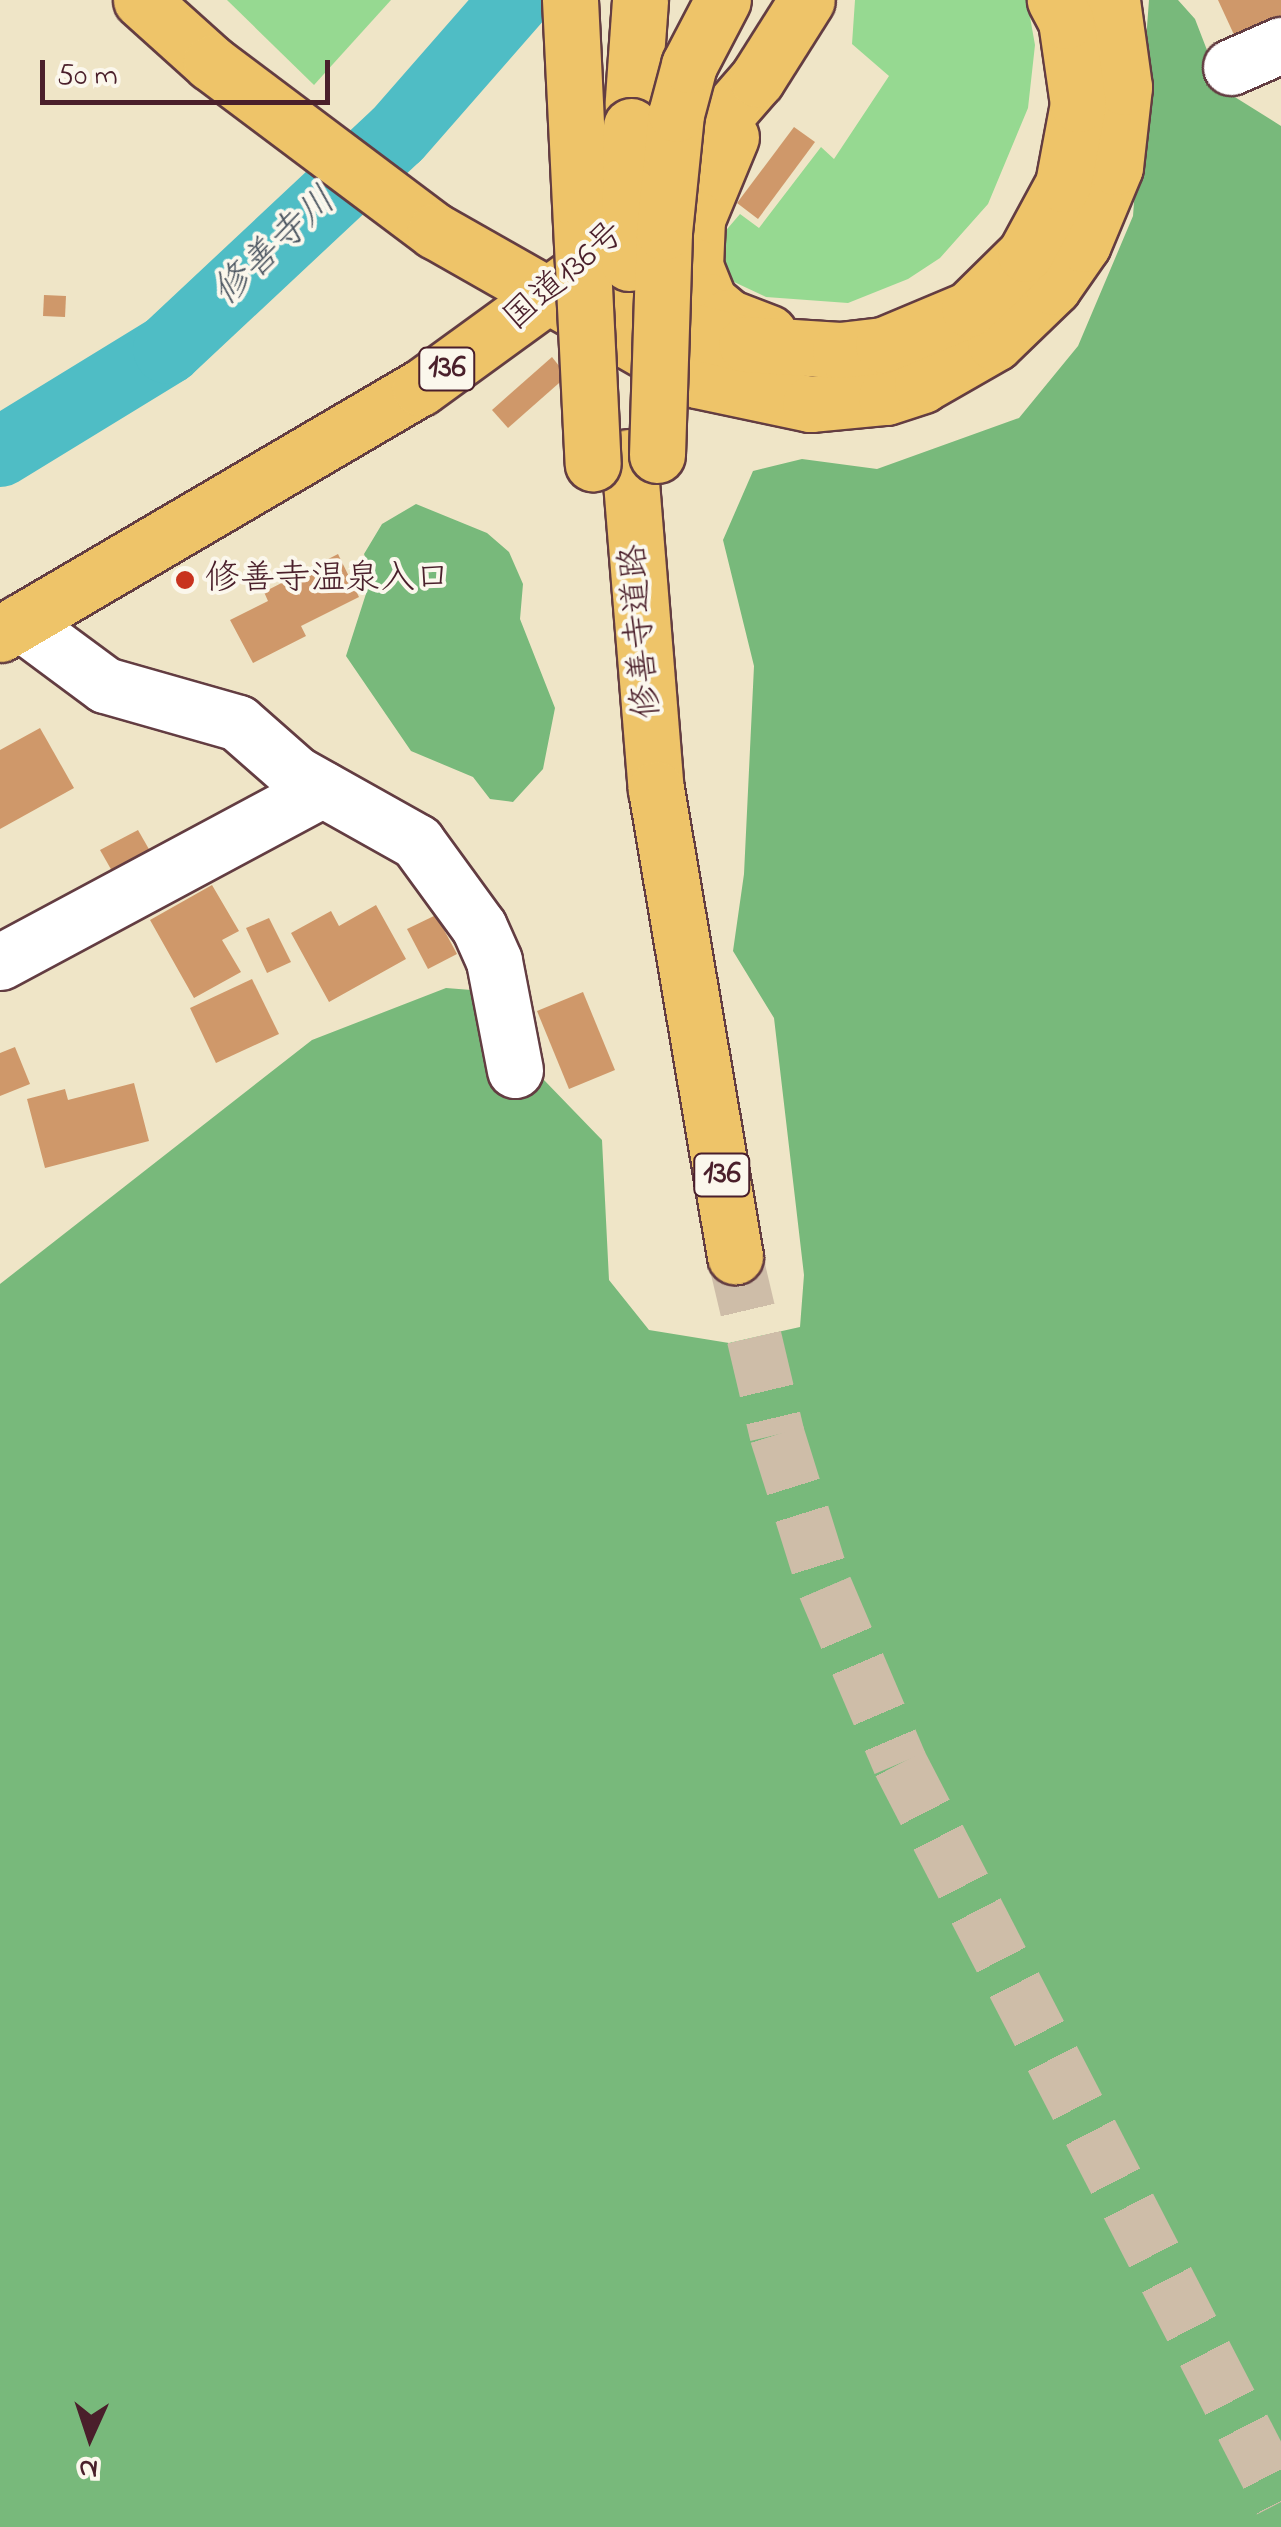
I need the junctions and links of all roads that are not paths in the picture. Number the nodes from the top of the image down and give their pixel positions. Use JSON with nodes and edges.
{"nodes":[{"id":1,"x":142,"y":0,"type":"edge"},
{"id":2,"x":184,"y":0,"type":"edge"},
{"id":3,"x":570,"y":0,"type":"edge"},
{"id":4,"x":640,"y":0,"type":"edge"},
{"id":5,"x":723,"y":0,"type":"edge"},
{"id":6,"x":807,"y":0,"type":"edge"},
{"id":7,"x":1055,"y":0,"type":"edge"},
{"id":8,"x":1112,"y":0,"type":"edge"},
{"id":9,"x":1281,"y":45,"type":"edge"},
{"id":10,"x":1231,"y":67,"type":"dead end"},
{"id":11,"x":757,"y":79,"type":"junction"},
{"id":12,"x":307,"y":122,"type":"junction"},
{"id":13,"x":550,"y":299,"type":"junction"},
{"id":14,"x":840,"y":350,"type":"junction"},
{"id":15,"x":626,"y":458,"type":"junction"},
{"id":16,"x":10,"y":628,"type":"edge"},
{"id":17,"x":322,"y":788,"type":"junction"},
{"id":18,"x":0,"y":962,"type":"edge"},
{"id":19,"x":515,"y":1070,"type":"dead end"},
{"id":20,"x":708,"y":1093,"type":"junction"},
{"id":21,"x":736,"y":1256,"type":"tunnel mouth"}],
"edges":[{"from":1,"to":12,"type":"highway"},
{"from":2,"to":12,"type":"highway"},
{"from":3,"to":15,"type":"highway","bridge":true},
{"from":4,"to":15,"type":"highway","name":"修善寺道路","number":"136","bridge":true},
{"from":5,"to":15,"type":"highway","bridge":true},
{"from":6,"to":11,"type":"highway","name":"国道136号","number":"136"},
{"from":7,"to":14,"type":"highway"},
{"from":8,"to":13,"type":"highway"},
{"from":9,"to":10,"type":"street"},
{"from":11,"to":13,"type":"highway","name":"国道136号","number":"136"},
{"from":11,"to":14,"type":"highway"},
{"from":12,"to":13,"type":"highway"},
{"from":13,"to":14,"type":"highway"},
{"from":13,"to":16,"type":"highway","name":"国道136号","number":"136"},
{"from":15,"to":20,"type":"highway"},
{"from":15,"to":20,"type":"highway","name":"修善寺道路","number":"136"},
{"from":16,"to":17,"type":"street"},
{"from":17,"to":18,"type":"street"},
{"from":17,"to":19,"type":"street"},
{"from":20,"to":21,"type":"highway","name":"修善寺道路","number":"136"}]}
